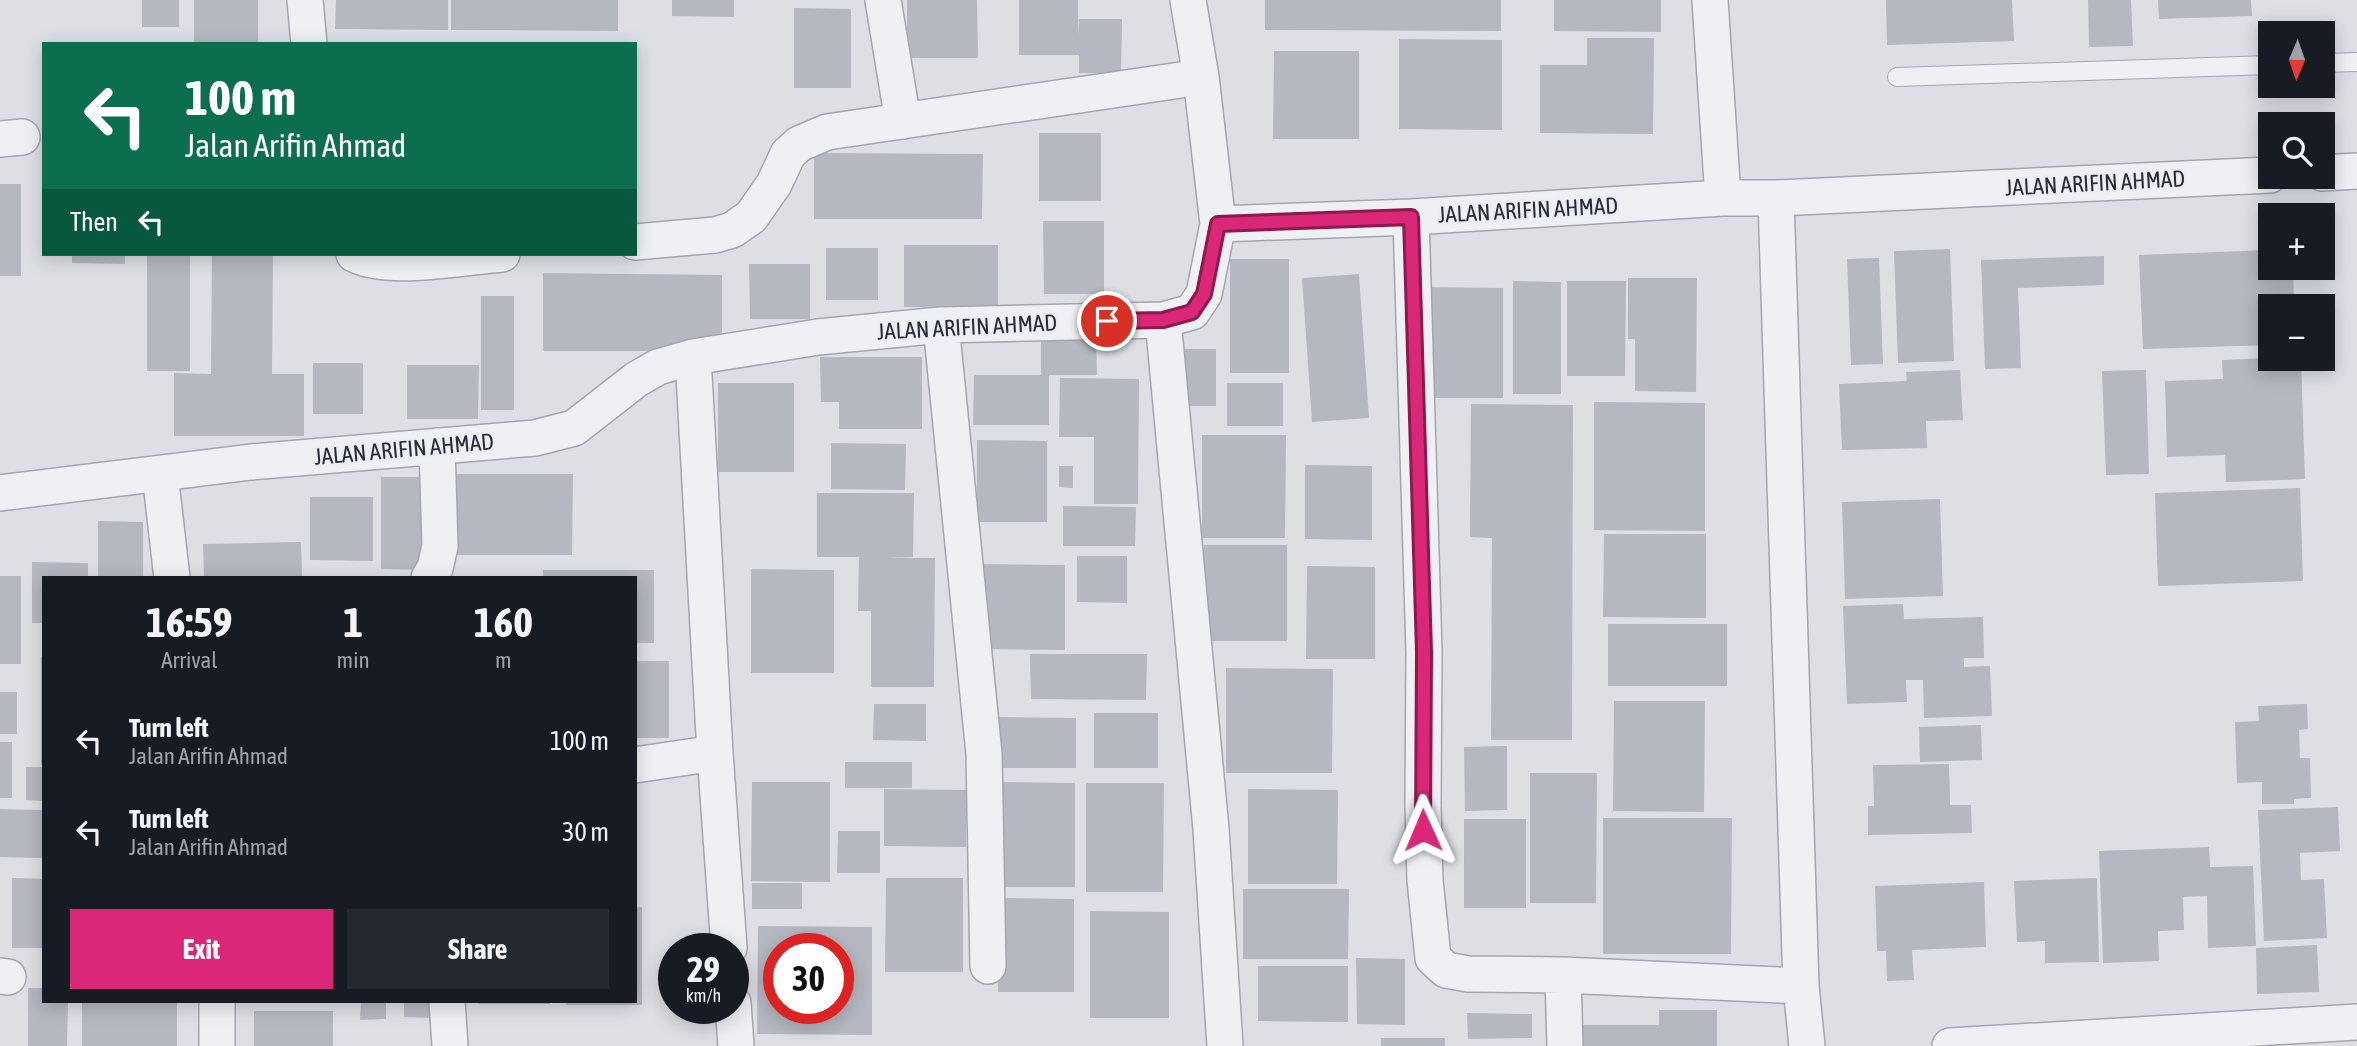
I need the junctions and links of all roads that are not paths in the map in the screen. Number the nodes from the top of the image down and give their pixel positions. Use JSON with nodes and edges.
{"nodes":[{"id":1,"x":305,"y":0,"type":"edge"},
{"id":2,"x":883,"y":0,"type":"edge"},
{"id":3,"x":1188,"y":0,"type":"edge"},
{"id":4,"x":1710,"y":0,"type":"edge"},
{"id":5,"x":309,"y":42,"type":"edge"},
{"id":6,"x":2357,"y":62,"type":"edge"},
{"id":7,"x":2335,"y":63,"type":"edge"},
{"id":8,"x":2258,"y":65,"type":"edge"},
{"id":9,"x":1201,"y":77,"type":"junction"},
{"id":10,"x":1897,"y":78,"type":"dead end"},
{"id":11,"x":903,"y":121,"type":"junction"},
{"id":12,"x":2357,"y":171,"type":"edge"},
{"id":13,"x":2335,"y":172,"type":"edge"},
{"id":14,"x":2258,"y":176,"type":"edge"},
{"id":15,"x":1723,"y":198,"type":"junction"},
{"id":16,"x":1776,"y":198,"type":"junction"},
{"id":17,"x":1411,"y":217,"type":"junction"},
{"id":18,"x":1218,"y":224,"type":"junction"},
{"id":19,"x":637,"y":242,"type":"edge"},
{"id":20,"x":359,"y":256,"type":"edge"},
{"id":21,"x":479,"y":256,"type":"edge"},
{"id":22,"x":1163,"y":320,"type":"junction"},
{"id":23,"x":941,"y":325,"type":"junction"},
{"id":24,"x":693,"y":356,"type":"junction"},
{"id":25,"x":437,"y":446,"type":"junction"},
{"id":26,"x":160,"y":474,"type":"junction"},
{"id":27,"x":0,"y":493,"type":"edge"},
{"id":28,"x":172,"y":576,"type":"edge"},
{"id":29,"x":430,"y":576,"type":"edge"},
{"id":30,"x":715,"y":753,"type":"junction"},
{"id":31,"x":637,"y":765,"type":"edge"},
{"id":32,"x":728,"y":933,"type":"edge"},
{"id":33,"x":988,"y":966,"type":"dead end"},
{"id":34,"x":1563,"y":975,"type":"junction"},
{"id":35,"x":1801,"y":986,"type":"junction"},
{"id":36,"x":217,"y":1003,"type":"edge"},
{"id":37,"x":447,"y":1003,"type":"edge"},
{"id":38,"x":2357,"y":1022,"type":"edge"},
{"id":39,"x":734,"y":1024,"type":"edge"},
{"id":40,"x":217,"y":1046,"type":"edge"},
{"id":41,"x":450,"y":1046,"type":"edge"},
{"id":42,"x":736,"y":1046,"type":"edge"},
{"id":43,"x":1225,"y":1046,"type":"edge"},
{"id":44,"x":1566,"y":1046,"type":"edge"},
{"id":45,"x":1807,"y":1046,"type":"edge"},
{"id":46,"x":1950,"y":1046,"type":"edge"}],
"edges":[{"from":1,"to":5,"type":"street"},
{"from":2,"to":11,"type":"street"},
{"from":3,"to":9,"type":"street"},
{"from":4,"to":15,"type":"street"},
{"from":6,"to":7,"type":"lane"},
{"from":8,"to":10,"type":"lane"},
{"from":9,"to":11,"type":"street"},
{"from":9,"to":18,"type":"street"},
{"from":11,"to":19,"type":"street"},
{"from":12,"to":13,"type":"street"},
{"from":14,"to":16,"type":"street","name":"JALAN ARIFIN AHMAD"},
{"from":15,"to":16,"type":"street","name":"JALAN ARIFIN AHMAD"},
{"from":15,"to":17,"type":"street","name":"JALAN ARIFIN AHMAD"},
{"from":16,"to":35,"type":"street"},
{"from":17,"to":18,"type":"street","name":"JALAN ARIFIN AHMAD"},
{"from":17,"to":34,"type":"street"},
{"from":18,"to":22,"type":"street","name":"JALAN ARIFIN AHMAD"},
{"from":20,"to":21,"type":"street"},
{"from":22,"to":23,"type":"street","name":"JALAN ARIFIN AHMAD"},
{"from":22,"to":43,"type":"street"},
{"from":23,"to":24,"type":"street","name":"JALAN ARIFIN AHMAD"},
{"from":23,"to":33,"type":"street"},
{"from":24,"to":25,"type":"street","name":"JALAN ARIFIN AHMAD"},
{"from":24,"to":30,"type":"street"},
{"from":25,"to":26,"type":"street","name":"JALAN ARIFIN AHMAD"},
{"from":25,"to":29,"type":"street"},
{"from":26,"to":27,"type":"street","name":"JALAN ARIFIN AHMAD"},
{"from":26,"to":28,"type":"street"},
{"from":30,"to":31,"type":"street"},
{"from":30,"to":32,"type":"street"},
{"from":34,"to":35,"type":"street"},
{"from":34,"to":44,"type":"street"},
{"from":35,"to":45,"type":"street"},
{"from":36,"to":40,"type":"street"},
{"from":37,"to":41,"type":"street"},
{"from":38,"to":46,"type":"street"},
{"from":39,"to":42,"type":"street"}]}
